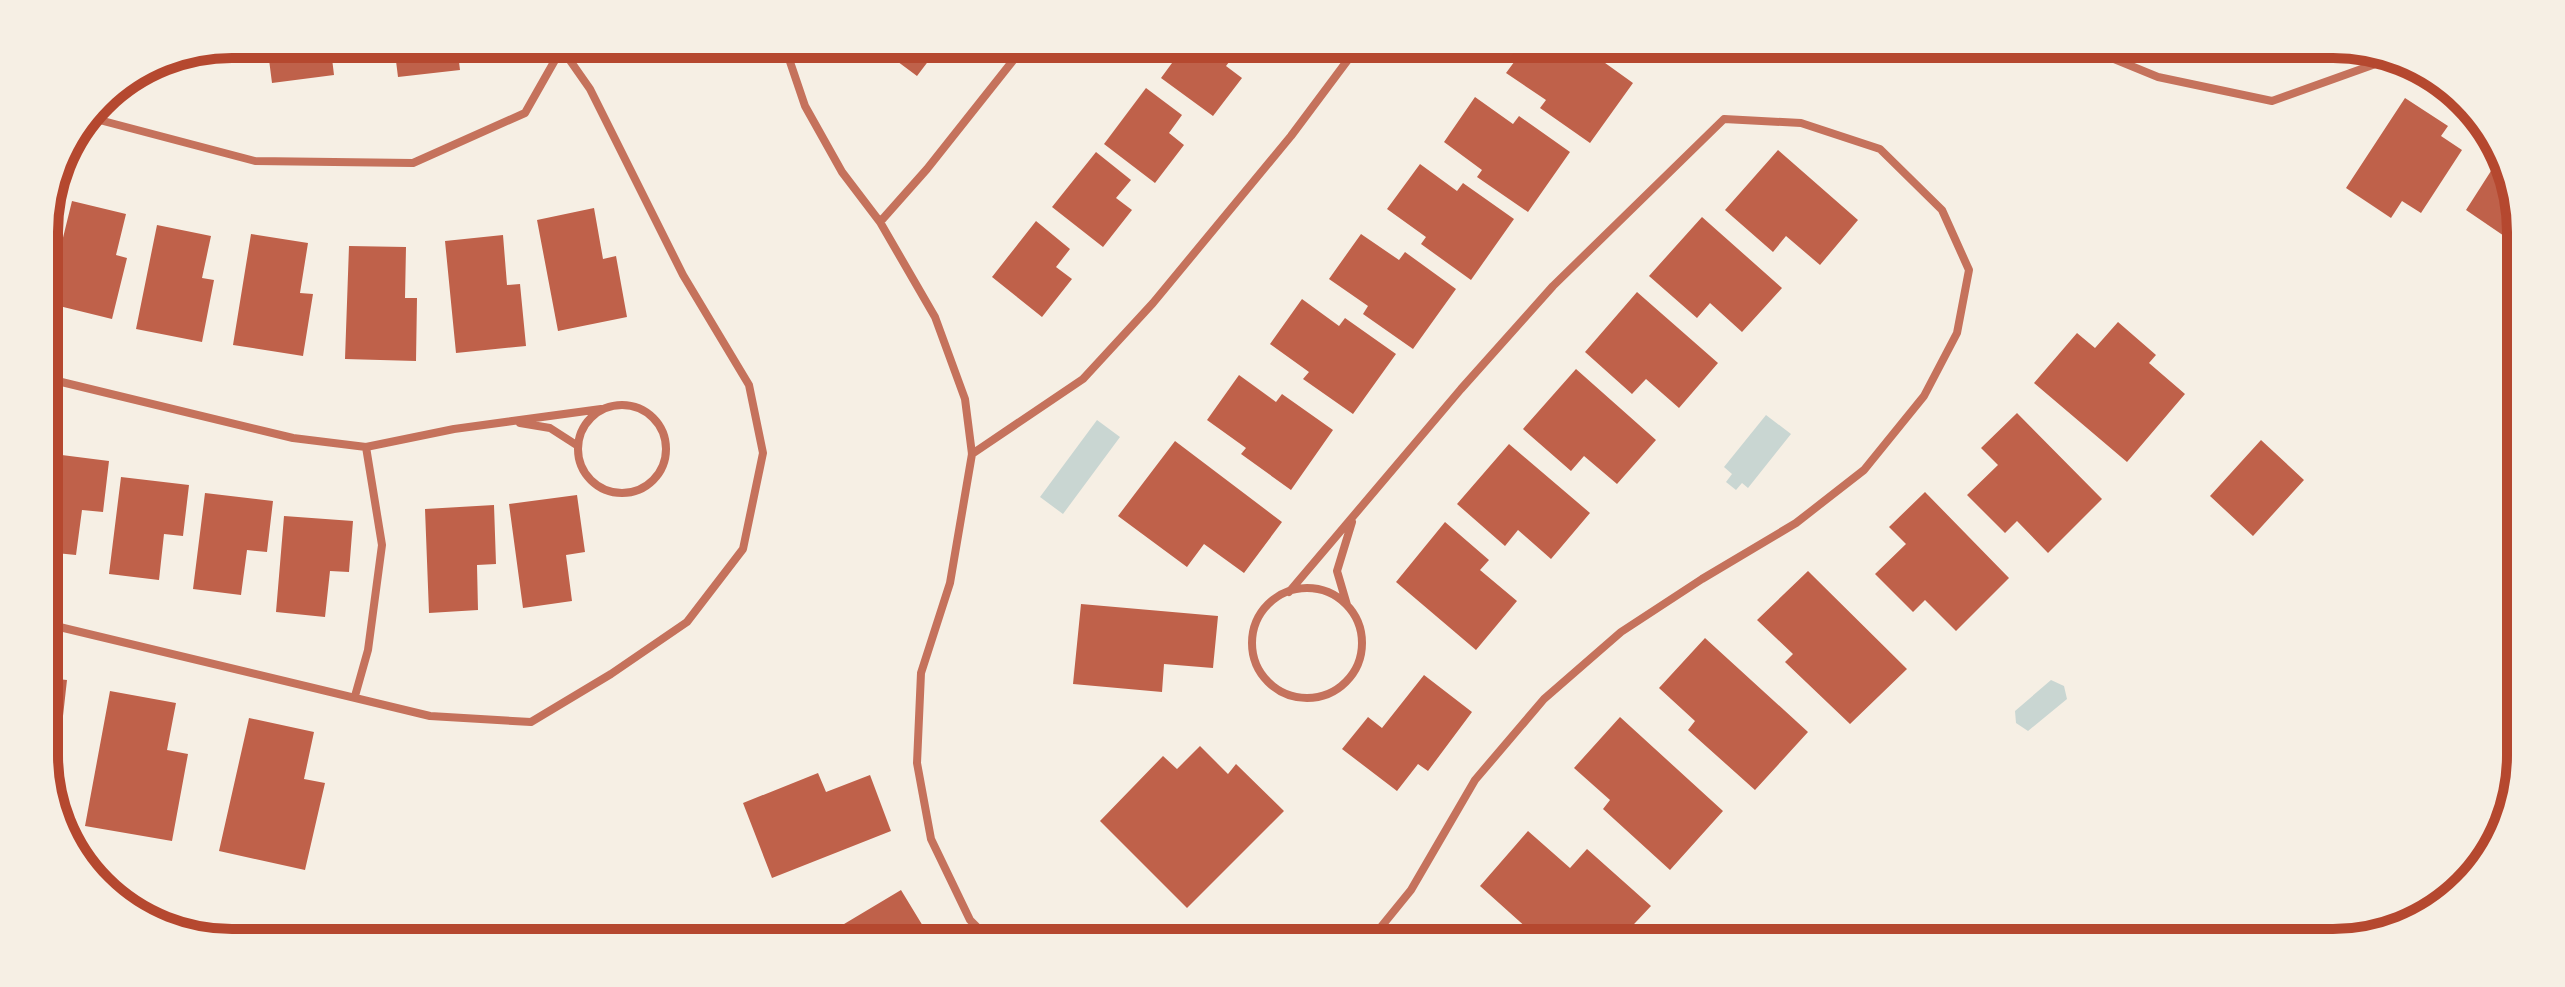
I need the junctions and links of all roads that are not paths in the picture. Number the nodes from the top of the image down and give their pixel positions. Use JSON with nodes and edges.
{"nodes":[{"id":1,"x":556,"y":58,"type":"edge"},
{"id":2,"x":569,"y":58,"type":"edge"},
{"id":3,"x":789,"y":58,"type":"edge"},
{"id":4,"x":1015,"y":58,"type":"edge"},
{"id":5,"x":1349,"y":58,"type":"edge"},
{"id":6,"x":2112,"y":58,"type":"edge"},
{"id":7,"x":2377,"y":64,"type":"edge"},
{"id":8,"x":99,"y":120,"type":"edge"},
{"id":9,"x":880,"y":222,"type":"junction"},
{"id":10,"x":58,"y":381,"type":"edge"},
{"id":11,"x":601,"y":409,"type":"junction"},
{"id":12,"x":510,"y":421,"type":"junction"},
{"id":13,"x":578,"y":446,"type":"junction"},
{"id":14,"x":366,"y":447,"type":"junction"},
{"id":15,"x":972,"y":454,"type":"junction"},
{"id":16,"x":1353,"y":517,"type":"junction"},
{"id":17,"x":1289,"y":592,"type":"junction"},
{"id":18,"x":1347,"y":605,"type":"junction"},
{"id":19,"x":58,"y":627,"type":"edge"},
{"id":20,"x":355,"y":696,"type":"junction"},
{"id":21,"x":979,"y":929,"type":"edge"},
{"id":22,"x":1379,"y":929,"type":"edge"}],
"edges":[{"from":1,"to":8,"type":"street"},
{"from":2,"to":20,"type":"street"},
{"from":3,"to":9,"type":"street"},
{"from":4,"to":9,"type":"street"},
{"from":5,"to":15,"type":"street"},
{"from":6,"to":7,"type":"street"},
{"from":9,"to":15,"type":"street"},
{"from":10,"to":14,"type":"street"},
{"from":11,"to":12,"type":"street"},
{"from":11,"to":13,"type":"street"},
{"from":11,"to":13,"type":"street"},
{"from":12,"to":13,"type":"street"},
{"from":12,"to":14,"type":"street"},
{"from":14,"to":20,"type":"street"},
{"from":15,"to":21,"type":"street"},
{"from":16,"to":17,"type":"street"},
{"from":16,"to":18,"type":"street"},
{"from":16,"to":22,"type":"street"},
{"from":17,"to":18,"type":"street"},
{"from":17,"to":18,"type":"street"},
{"from":19,"to":20,"type":"street"}]}
